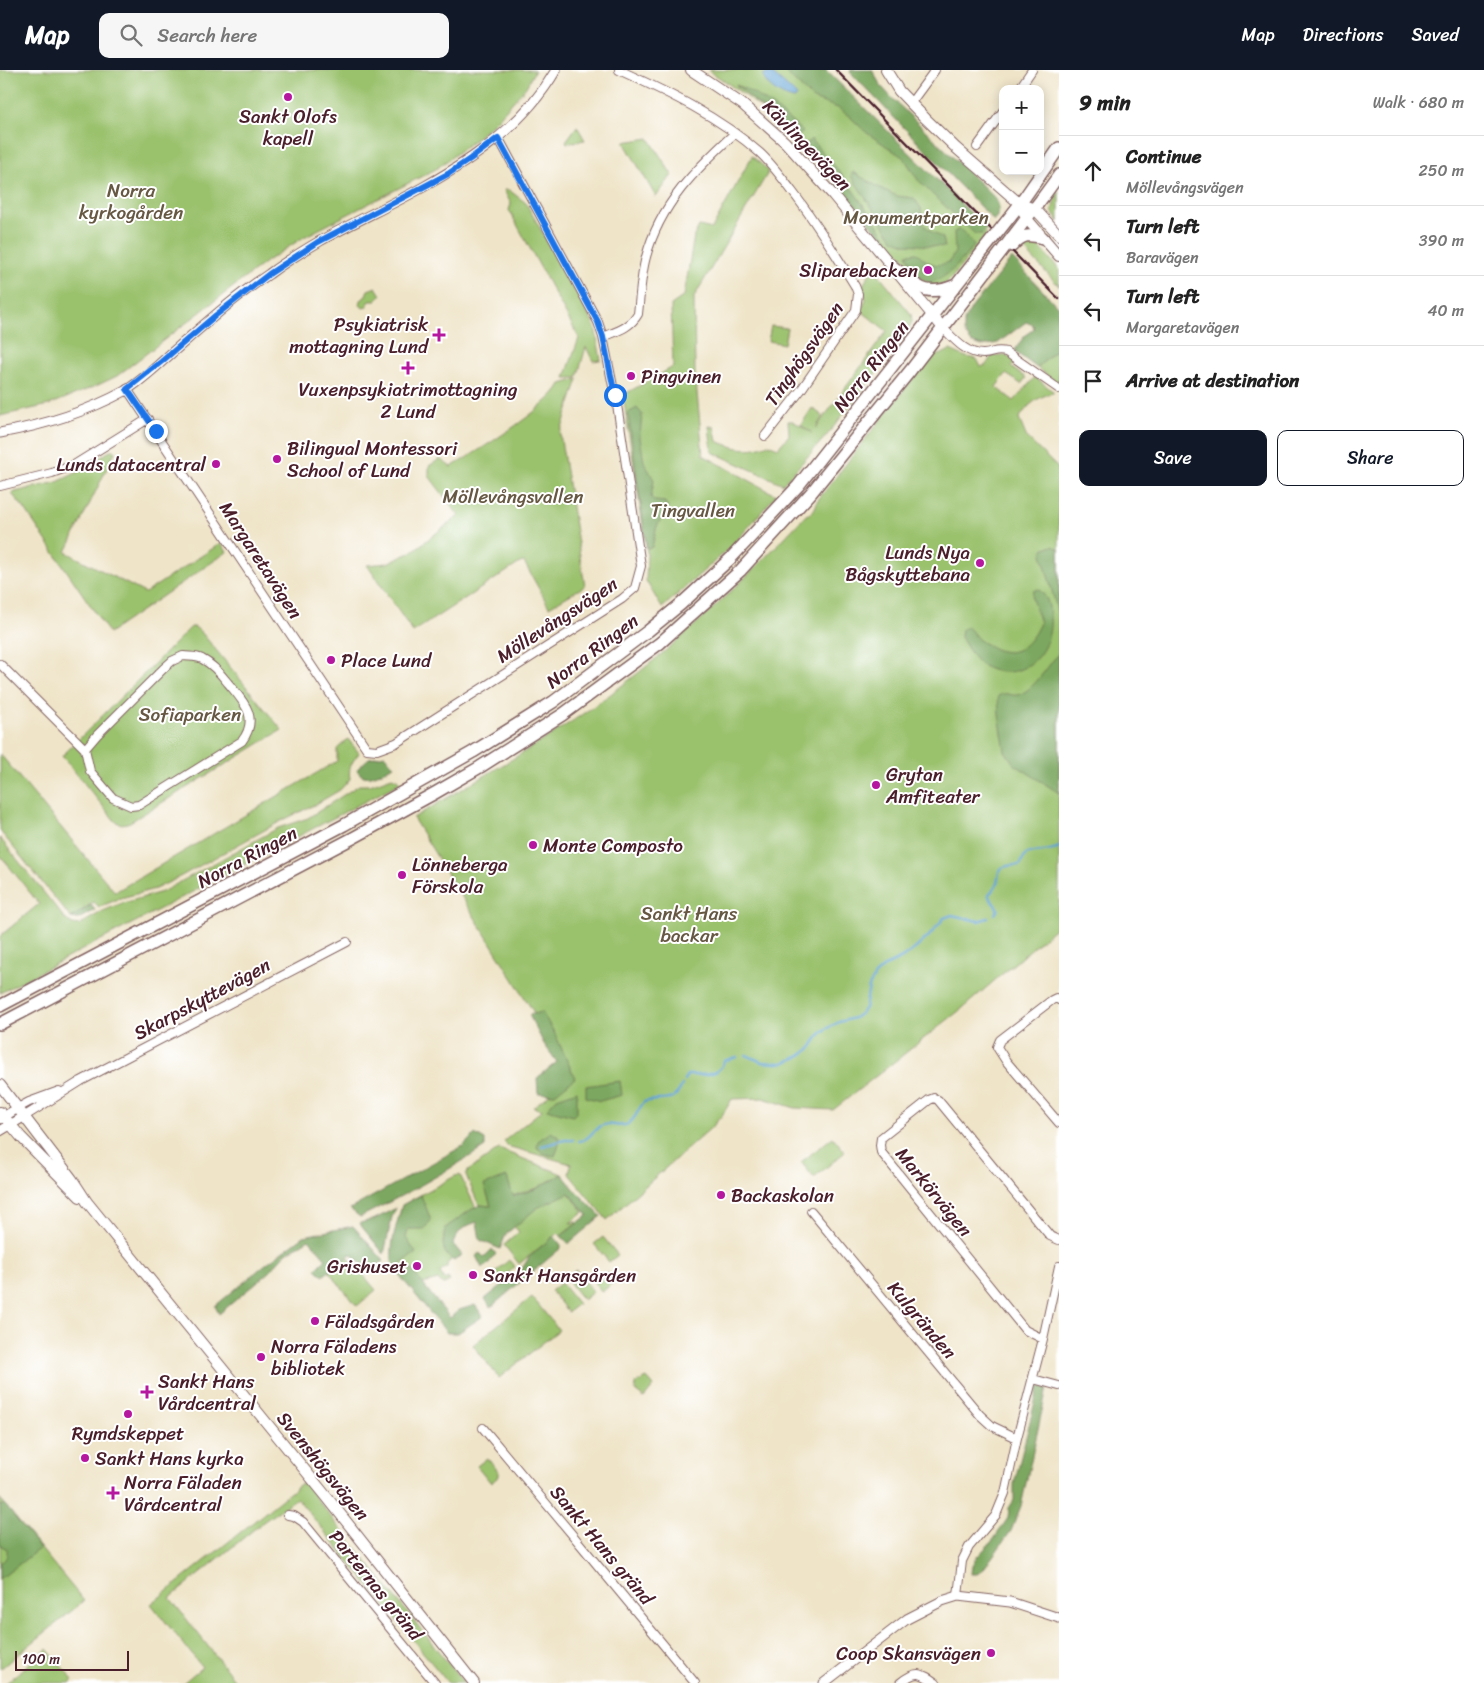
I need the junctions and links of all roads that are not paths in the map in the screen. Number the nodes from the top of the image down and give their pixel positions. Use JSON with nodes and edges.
{"nodes":[{"id":1,"x":556,"y":70,"type":"edge"},
{"id":2,"x":619,"y":70,"type":"edge"},
{"id":3,"x":691,"y":70,"type":"edge"},
{"id":4,"x":886,"y":70,"type":"edge"},
{"id":5,"x":935,"y":70,"type":"edge"},
{"id":6,"x":1032,"y":70,"type":"edge"},
{"id":7,"x":1022,"y":85,"type":"edge"},
{"id":8,"x":910,"y":104,"type":"junction"},
{"id":9,"x":999,"y":117,"type":"edge"},
{"id":10,"x":735,"y":133,"type":"junction"},
{"id":11,"x":498,"y":138,"type":"junction"},
{"id":12,"x":977,"y":147,"type":"dead end"},
{"id":13,"x":1059,"y":148,"type":"edge"},
{"id":14,"x":1059,"y":175,"type":"edge"},
{"id":15,"x":1020,"y":204,"type":"junction"},
{"id":16,"x":1035,"y":209,"type":"junction"},
{"id":17,"x":1027,"y":219,"type":"junction"},
{"id":18,"x":1059,"y":235,"type":"edge"},
{"id":19,"x":1043,"y":238,"type":"junction"},
{"id":20,"x":1059,"y":256,"type":"edge"},
{"id":21,"x":892,"y":266,"type":"junction"},
{"id":22,"x":987,"y":270,"type":"junction"},
{"id":23,"x":957,"y":285,"type":"junction"},
{"id":24,"x":933,"y":316,"type":"junction"},
{"id":25,"x":943,"y":328,"type":"junction"},
{"id":26,"x":603,"y":337,"type":"junction"},
{"id":27,"x":127,"y":389,"type":"junction"},
{"id":28,"x":1059,"y":389,"type":"edge"},
{"id":29,"x":148,"y":419,"type":"junction"},
{"id":30,"x":0,"y":433,"type":"edge"},
{"id":31,"x":765,"y":436,"type":"dead end"},
{"id":32,"x":0,"y":486,"type":"edge"},
{"id":33,"x":0,"y":664,"type":"edge"},
{"id":34,"x":85,"y":749,"type":"junction"},
{"id":35,"x":367,"y":749,"type":"joint"},
{"id":36,"x":347,"y":942,"type":"dead end"},
{"id":37,"x":1059,"y":1000,"type":"edge"},
{"id":38,"x":0,"y":1006,"type":"edge"},
{"id":39,"x":0,"y":1024,"type":"edge"},
{"id":40,"x":0,"y":1085,"type":"edge"},
{"id":41,"x":72,"y":1086,"type":"junction"},
{"id":42,"x":18,"y":1108,"type":"junction"},
{"id":43,"x":1,"y":1116,"type":"edge"},
{"id":44,"x":24,"y":1116,"type":"junction"},
{"id":45,"x":1059,"y":1123,"type":"edge"},
{"id":46,"x":11,"y":1126,"type":"junction"},
{"id":47,"x":0,"y":1131,"type":"edge"},
{"id":48,"x":87,"y":1202,"type":"junction"},
{"id":49,"x":811,"y":1211,"type":"dead end"},
{"id":50,"x":1059,"y":1240,"type":"edge"},
{"id":51,"x":1059,"y":1266,"type":"edge"},
{"id":52,"x":1043,"y":1339,"type":"junction"},
{"id":53,"x":1033,"y":1379,"type":"junction"},
{"id":54,"x":1059,"y":1386,"type":"edge"},
{"id":55,"x":483,"y":1428,"type":"dead end"},
{"id":56,"x":1017,"y":1438,"type":"junction"},
{"id":57,"x":288,"y":1515,"type":"dead end"},
{"id":58,"x":958,"y":1596,"type":"junction"},
{"id":59,"x":1059,"y":1618,"type":"edge"},
{"id":60,"x":435,"y":1683,"type":"edge"},
{"id":61,"x":474,"y":1683,"type":"edge"},
{"id":62,"x":695,"y":1683,"type":"edge"},
{"id":63,"x":824,"y":1683,"type":"edge"},
{"id":64,"x":900,"y":1683,"type":"edge"},
{"id":65,"x":936,"y":1683,"type":"edge"}],
"edges":[{"from":1,"to":11,"type":"street"},
{"from":2,"to":10,"type":"street","name":"Tinghögsvägen"},
{"from":3,"to":21,"type":"main road","name":"Kävlingevägen"},
{"from":4,"to":8,"type":"main road"},
{"from":5,"to":8,"type":"street"},
{"from":6,"to":7,"type":"street"},
{"from":8,"to":15,"type":"main road"},
{"from":9,"to":12,"type":"street"},
{"from":10,"to":26,"type":"street"},
{"from":10,"to":31,"type":"street","name":"Tinghögsvägen"},
{"from":11,"to":26,"type":"street","name":"Möllevångsvägen"},
{"from":11,"to":27,"type":"street"},
{"from":13,"to":15,"type":"main road","name":"Norra Ringen"},
{"from":14,"to":16,"type":"main road","name":"Norra Ringen"},
{"from":15,"to":16,"type":"main road"},
{"from":15,"to":17,"type":"main road"},
{"from":15,"to":23,"type":"main road","name":"Norra Ringen"},
{"from":16,"to":17,"type":"main road","name":"Norra Ringen"},
{"from":16,"to":18,"type":"main road"},
{"from":17,"to":19,"type":"main road"},
{"from":17,"to":22,"type":"main road","name":"Norra Ringen"},
{"from":19,"to":20,"type":"main road"},
{"from":19,"to":22,"type":"main road"},
{"from":21,"to":23,"type":"main road"},
{"from":21,"to":24,"type":"main road","name":"Kävlingevägen"},
{"from":22,"to":25,"type":"main road","name":"Norra Ringen"},
{"from":23,"to":24,"type":"main road","name":"Norra Ringen"},
{"from":24,"to":25,"type":"main road","name":"Kävlingevägen"},
{"from":24,"to":38,"type":"main road","name":"Norra Ringen"},
{"from":25,"to":28,"type":"street"},
{"from":25,"to":39,"type":"main road","name":"Norra Ringen"},
{"from":26,"to":35,"type":"street","name":"Möllevångsvägen"},
{"from":27,"to":29,"type":"street","name":"Margaretavägen"},
{"from":27,"to":30,"type":"street"},
{"from":29,"to":32,"type":"street"},
{"from":29,"to":35,"type":"street","name":"Margaretavägen"},
{"from":33,"to":34,"type":"street"},
{"from":34,"to":34,"type":"street"},
{"from":36,"to":41,"type":"street","name":"Skarpskyttevägen"},
{"from":37,"to":45,"type":"street"},
{"from":40,"to":42,"type":"main road","name":"Svenshögsvägen"},
{"from":41,"to":42,"type":"street","name":"Skarpskyttevägen"},
{"from":41,"to":44,"type":"street","name":"Skarpskyttevägen"},
{"from":42,"to":43,"type":"street"},
{"from":42,"to":44,"type":"main road","name":"Svenshögsvägen"},
{"from":43,"to":46,"type":"main road","name":"Svenshögsvägen"},
{"from":44,"to":46,"type":"street","name":"Skarpskyttevägen"},
{"from":44,"to":48,"type":"main road","name":"Svenshögsvägen"},
{"from":46,"to":47,"type":"street","name":"Skarpskyttevägen"},
{"from":46,"to":48,"type":"main road","name":"Svenshögsvägen"},
{"from":48,"to":61,"type":"main road","name":"Svenshögsvägen"},
{"from":49,"to":56,"type":"street","name":"Kulgränden"},
{"from":50,"to":52,"type":"street","name":"Markörvägen"},
{"from":51,"to":52,"type":"street"},
{"from":52,"to":53,"type":"street"},
{"from":53,"to":54,"type":"street"},
{"from":53,"to":56,"type":"street"},
{"from":55,"to":62,"type":"street","name":"Sankt Hans gränd"},
{"from":56,"to":58,"type":"street"},
{"from":57,"to":60,"type":"street","name":"Parternas gränd"},
{"from":58,"to":59,"type":"street"},
{"from":58,"to":63,"type":"street"},
{"from":64,"to":65,"type":"street"}]}
